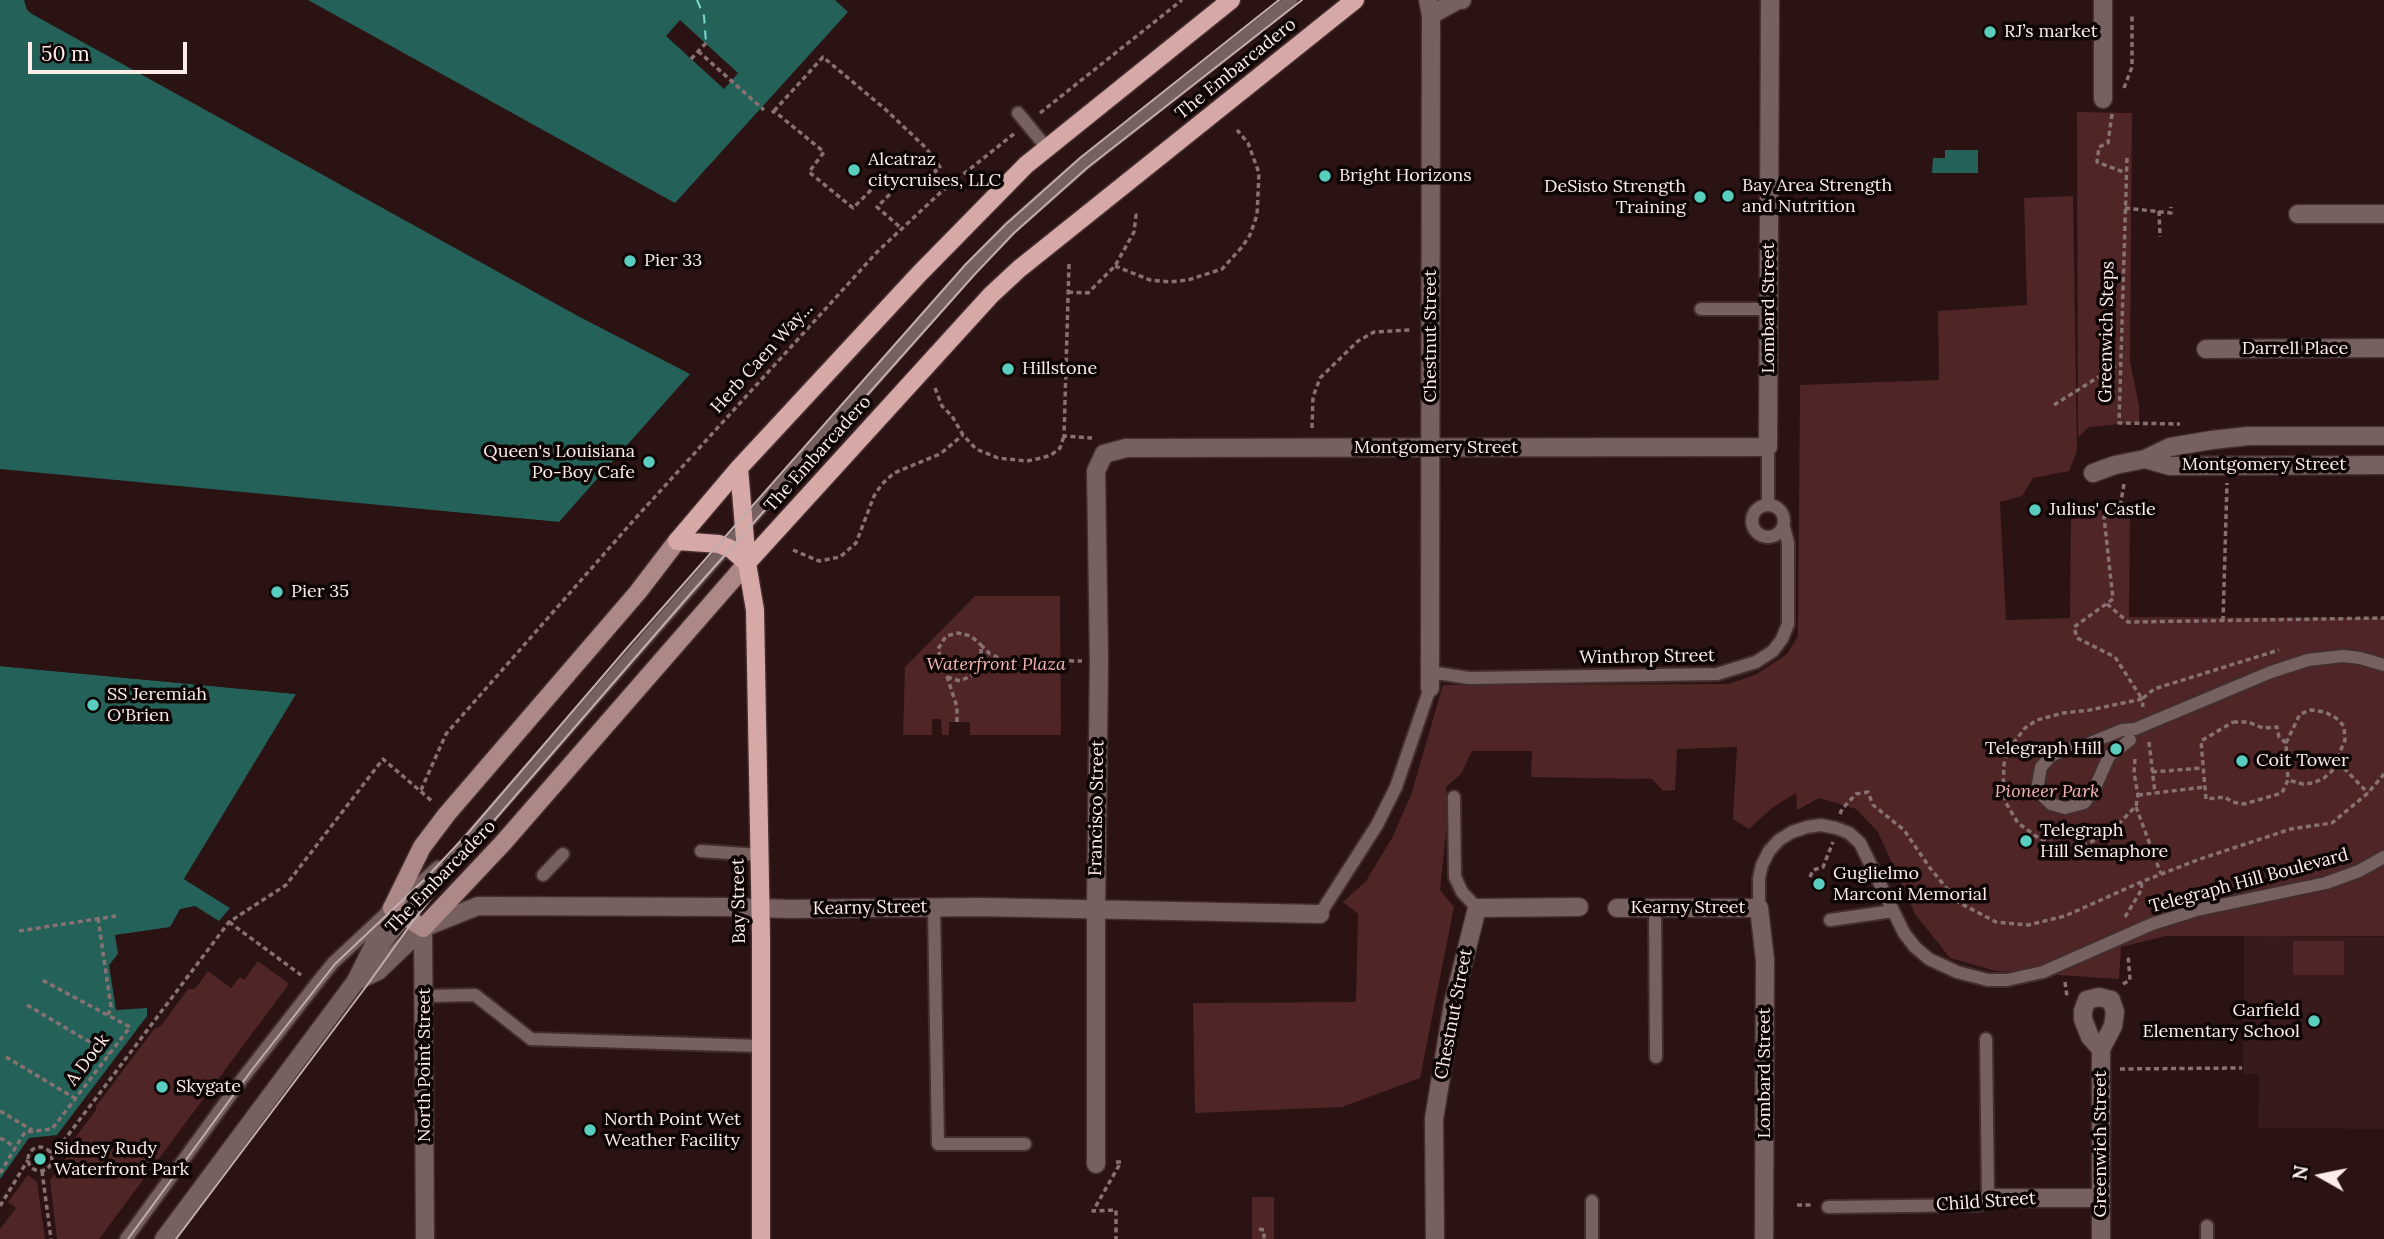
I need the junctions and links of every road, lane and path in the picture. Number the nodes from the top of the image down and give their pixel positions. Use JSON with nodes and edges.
{"nodes":[{"id":1,"x":1182,"y":0,"type":"edge"},
{"id":2,"x":1231,"y":0,"type":"edge"},
{"id":3,"x":1291,"y":0,"type":"edge"},
{"id":4,"x":1355,"y":0,"type":"edge"},
{"id":5,"x":1462,"y":0,"type":"edge"},
{"id":6,"x":1770,"y":0,"type":"edge"},
{"id":7,"x":2103,"y":0,"type":"edge"},
{"id":8,"x":1430,"y":7,"type":"edge"},
{"id":9,"x":2132,"y":16,"type":"dead end"},
{"id":10,"x":706,"y":43,"type":"dead end"},
{"id":11,"x":698,"y":51,"type":"junction"},
{"id":12,"x":691,"y":59,"type":"dead end"},
{"id":13,"x":2122,"y":92,"type":"dead end"},
{"id":14,"x":2110,"y":102,"type":"joint"},
{"id":15,"x":763,"y":109,"type":"dead end"},
{"id":16,"x":1022,"y":118,"type":"junction"},
{"id":17,"x":1237,"y":130,"type":"dead end"},
{"id":18,"x":1047,"y":148,"type":"junction"},
{"id":19,"x":2127,"y":158,"type":"dead end"},
{"id":20,"x":2126,"y":173,"type":"junction"},
{"id":21,"x":948,"y":186,"type":"junction"},
{"id":22,"x":2125,"y":208,"type":"junction"},
{"id":23,"x":2159,"y":211,"type":"junction"},
{"id":24,"x":1133,"y":212,"type":"dead end"},
{"id":25,"x":2298,"y":214,"type":"dead end"},
{"id":26,"x":2384,"y":214,"type":"edge"},
{"id":27,"x":2171,"y":219,"type":"dead end"},
{"id":28,"x":901,"y":228,"type":"junction"},
{"id":29,"x":2160,"y":237,"type":"dead end"},
{"id":30,"x":1069,"y":264,"type":"dead end"},
{"id":31,"x":1115,"y":266,"type":"junction"},
{"id":32,"x":1068,"y":292,"type":"junction"},
{"id":33,"x":1701,"y":309,"type":"dead end"},
{"id":34,"x":1769,"y":309,"type":"junction"},
{"id":35,"x":1430,"y":330,"type":"junction"},
{"id":36,"x":2384,"y":348,"type":"edge"},
{"id":37,"x":2206,"y":349,"type":"dead end"},
{"id":38,"x":2119,"y":364,"type":"junction"},
{"id":39,"x":936,"y":388,"type":"dead end"},
{"id":40,"x":2054,"y":405,"type":"dead end"},
{"id":41,"x":2188,"y":424,"type":"dead end"},
{"id":42,"x":963,"y":435,"type":"junction"},
{"id":43,"x":1064,"y":436,"type":"junction"},
{"id":44,"x":2384,"y":436,"type":"edge"},
{"id":45,"x":1093,"y":438,"type":"dead end"},
{"id":46,"x":1768,"y":447,"type":"junction"},
{"id":47,"x":1313,"y":448,"type":"junction"},
{"id":48,"x":1430,"y":448,"type":"junction"},
{"id":49,"x":1104,"y":454,"type":"joint"},
{"id":50,"x":2136,"y":461,"type":"junction"},
{"id":51,"x":2384,"y":465,"type":"edge"},
{"id":52,"x":2227,"y":466,"type":"junction"},
{"id":53,"x":739,"y":468,"type":"junction"},
{"id":54,"x":2093,"y":474,"type":"dead end"},
{"id":55,"x":1768,"y":504,"type":"junction"},
{"id":56,"x":743,"y":526,"type":"junction"},
{"id":57,"x":1784,"y":527,"type":"junction"},
{"id":58,"x":677,"y":541,"type":"junction"},
{"id":59,"x":725,"y":547,"type":"junction"},
{"id":60,"x":793,"y":550,"type":"dead end"},
{"id":61,"x":747,"y":563,"type":"junction"},
{"id":62,"x":2107,"y":604,"type":"junction"},
{"id":63,"x":2384,"y":618,"type":"edge"},
{"id":64,"x":2223,"y":621,"type":"junction"},
{"id":65,"x":981,"y":645,"type":"junction"},
{"id":66,"x":1099,"y":660,"type":"junction"},
{"id":67,"x":2384,"y":665,"type":"edge"},
{"id":68,"x":947,"y":677,"type":"junction"},
{"id":69,"x":1430,"y":680,"type":"junction"},
{"id":70,"x":2142,"y":699,"type":"dead end"},
{"id":71,"x":957,"y":722,"type":"dead end"},
{"id":72,"x":2132,"y":735,"type":"junction"},
{"id":73,"x":2149,"y":742,"type":"dead end"},
{"id":74,"x":2286,"y":743,"type":"junction"},
{"id":75,"x":2338,"y":761,"type":"junction"},
{"id":76,"x":2202,"y":768,"type":"junction"},
{"id":77,"x":2152,"y":772,"type":"junction"},
{"id":78,"x":2384,"y":774,"type":"edge"},
{"id":79,"x":2288,"y":780,"type":"junction"},
{"id":80,"x":2205,"y":787,"type":"junction"},
{"id":81,"x":421,"y":790,"type":"junction"},
{"id":82,"x":2155,"y":793,"type":"junction"},
{"id":83,"x":2368,"y":793,"type":"junction"},
{"id":84,"x":2138,"y":795,"type":"dead end"},
{"id":85,"x":1454,"y":797,"type":"dead end"},
{"id":86,"x":433,"y":802,"type":"dead end"},
{"id":87,"x":2136,"y":806,"type":"dead end"},
{"id":88,"x":1836,"y":828,"type":"junction"},
{"id":89,"x":701,"y":851,"type":"dead end"},
{"id":90,"x":563,"y":854,"type":"dead end"},
{"id":91,"x":760,"y":855,"type":"junction"},
{"id":92,"x":2384,"y":857,"type":"edge"},
{"id":93,"x":2161,"y":874,"type":"junction"},
{"id":94,"x":543,"y":875,"type":"dead end"},
{"id":95,"x":1810,"y":877,"type":"dead end"},
{"id":96,"x":2141,"y":882,"type":"junction"},
{"id":97,"x":1579,"y":907,"type":"dead end"},
{"id":98,"x":760,"y":908,"type":"junction"},
{"id":99,"x":934,"y":908,"type":"junction"},
{"id":100,"x":1096,"y":908,"type":"junction"},
{"id":101,"x":1478,"y":908,"type":"junction"},
{"id":102,"x":1617,"y":908,"type":"dead end"},
{"id":103,"x":1655,"y":908,"type":"junction"},
{"id":104,"x":1759,"y":908,"type":"junction"},
{"id":105,"x":1893,"y":911,"type":"junction"},
{"id":106,"x":399,"y":912,"type":"junction"},
{"id":107,"x":1320,"y":915,"type":"joint"},
{"id":108,"x":116,"y":916,"type":"dead end"},
{"id":109,"x":98,"y":918,"type":"junction"},
{"id":110,"x":2123,"y":919,"type":"dead end"},
{"id":111,"x":1830,"y":920,"type":"dead end"},
{"id":112,"x":229,"y":922,"type":"junction"},
{"id":113,"x":423,"y":928,"type":"junction"},
{"id":114,"x":19,"y":931,"type":"dead end"},
{"id":115,"x":2128,"y":954,"type":"dead end"},
{"id":116,"x":301,"y":975,"type":"dead end"},
{"id":117,"x":42,"y":980,"type":"dead end"},
{"id":118,"x":356,"y":981,"type":"junction"},
{"id":119,"x":425,"y":996,"type":"junction"},
{"id":120,"x":2099,"y":997,"type":"junction"},
{"id":121,"x":27,"y":1005,"type":"dead end"},
{"id":122,"x":108,"y":1015,"type":"junction"},
{"id":123,"x":1986,"y":1039,"type":"dead end"},
{"id":124,"x":761,"y":1046,"type":"junction"},
{"id":125,"x":2101,"y":1049,"type":"junction"},
{"id":126,"x":110,"y":1054,"type":"junction"},
{"id":127,"x":6,"y":1057,"type":"dead end"},
{"id":128,"x":1656,"y":1057,"type":"dead end"},
{"id":129,"x":2242,"y":1068,"type":"dead end"},
{"id":130,"x":2118,"y":1069,"type":"dead end"},
{"id":131,"x":76,"y":1099,"type":"junction"},
{"id":132,"x":0,"y":1111,"type":"edge"},
{"id":133,"x":34,"y":1131,"type":"junction"},
{"id":134,"x":0,"y":1138,"type":"edge"},
{"id":135,"x":1025,"y":1144,"type":"dead end"},
{"id":136,"x":15,"y":1147,"type":"junction"},
{"id":137,"x":50,"y":1153,"type":"junction"},
{"id":138,"x":28,"y":1160,"type":"junction"},
{"id":139,"x":1096,"y":1164,"type":"joint"},
{"id":140,"x":2,"y":1166,"type":"edge"},
{"id":141,"x":42,"y":1171,"type":"junction"},
{"id":142,"x":0,"y":1173,"type":"edge"},
{"id":143,"x":1988,"y":1198,"type":"junction"},
{"id":144,"x":2101,"y":1198,"type":"junction"},
{"id":145,"x":1592,"y":1201,"type":"dead end"},
{"id":146,"x":0,"y":1206,"type":"edge"},
{"id":147,"x":1828,"y":1207,"type":"dead end"},
{"id":148,"x":1259,"y":1229,"type":"dead end"},
{"id":149,"x":51,"y":1239,"type":"edge"},
{"id":150,"x":126,"y":1239,"type":"edge"},
{"id":151,"x":164,"y":1239,"type":"edge"},
{"id":152,"x":425,"y":1239,"type":"edge"},
{"id":153,"x":761,"y":1239,"type":"edge"},
{"id":154,"x":1116,"y":1239,"type":"edge"},
{"id":155,"x":1264,"y":1239,"type":"edge"},
{"id":156,"x":1435,"y":1239,"type":"edge"},
{"id":157,"x":1592,"y":1239,"type":"edge"},
{"id":158,"x":1764,"y":1239,"type":"edge"},
{"id":159,"x":2101,"y":1239,"type":"edge"}],
"edges":[{"from":1,"to":16,"type":"path","name":"Herb Caen Way..."},
{"from":2,"to":18,"type":"main road","name":"The Embarcadero"},
{"from":3,"to":56,"type":"lane","name":"The Embarcadero"},
{"from":4,"to":61,"type":"main road","name":"The Embarcadero"},
{"from":5,"to":8,"type":"street"},
{"from":6,"to":34,"type":"street","name":"Lombard Street"},
{"from":7,"to":14,"type":"street"},
{"from":8,"to":35,"type":"street","name":"Chestnut Street"},
{"from":9,"to":13,"type":"path"},
{"from":10,"to":11,"type":"path"},
{"from":11,"to":12,"type":"path"},
{"from":11,"to":15,"type":"path"},
{"from":14,"to":20,"type":"path"},
{"from":16,"to":18,"type":"lane"},
{"from":16,"to":21,"type":"path","name":"Herb Caen Way..."},
{"from":17,"to":31,"type":"path"},
{"from":18,"to":53,"type":"main road","name":"The Embarcadero"},
{"from":19,"to":20,"type":"path","name":"Greenwich Steps"},
{"from":20,"to":22,"type":"path","name":"Greenwich Steps"},
{"from":21,"to":28,"type":"path","name":"Herb Caen Way..."},
{"from":21,"to":28,"type":"path"},
{"from":22,"to":23,"type":"path"},
{"from":22,"to":38,"type":"path","name":"Greenwich Steps"},
{"from":23,"to":27,"type":"path"},
{"from":23,"to":29,"type":"path"},
{"from":24,"to":31,"type":"path"},
{"from":25,"to":26,"type":"street"},
{"from":28,"to":81,"type":"path","name":"Herb Caen Way..."},
{"from":30,"to":32,"type":"path"},
{"from":31,"to":32,"type":"path"},
{"from":32,"to":43,"type":"path"},
{"from":33,"to":34,"type":"lane"},
{"from":34,"to":46,"type":"street","name":"Lombard Street"},
{"from":35,"to":47,"type":"path"},
{"from":35,"to":48,"type":"street","name":"Chestnut Street"},
{"from":36,"to":37,"type":"street","name":"Darrell Place"},
{"from":38,"to":40,"type":"path"},
{"from":38,"to":41,"type":"path","name":"Greenwich Steps"},
{"from":39,"to":42,"type":"path"},
{"from":42,"to":43,"type":"path"},
{"from":42,"to":60,"type":"path"},
{"from":43,"to":45,"type":"path"},
{"from":44,"to":50,"type":"street","name":"Montgomery Street"},
{"from":46,"to":48,"type":"street","name":"Montgomery Street"},
{"from":46,"to":55,"type":"lane"},
{"from":47,"to":48,"type":"street","name":"Montgomery Street"},
{"from":47,"to":49,"type":"street","name":"Montgomery Street"},
{"from":48,"to":69,"type":"street","name":"Chestnut Street"},
{"from":49,"to":66,"type":"street","name":"Francisco Street"},
{"from":50,"to":52,"type":"street","name":"Montgomery Street"},
{"from":50,"to":54,"type":"street","name":"Montgomery Street"},
{"from":50,"to":62,"type":"path"},
{"from":51,"to":52,"type":"street","name":"Montgomery Street"},
{"from":52,"to":64,"type":"path"},
{"from":53,"to":56,"type":"main road","name":"Bay Street"},
{"from":53,"to":58,"type":"main road","name":"The Embarcadero"},
{"from":55,"to":57,"type":"lane"},
{"from":55,"to":57,"type":"lane"},
{"from":56,"to":59,"type":"lane","name":"The Embarcadero"},
{"from":56,"to":61,"type":"main road","name":"Bay Street"},
{"from":57,"to":69,"type":"lane","name":"Winthrop Street"},
{"from":58,"to":59,"type":"main road"},
{"from":58,"to":106,"type":"main road","name":"The Embarcadero"},
{"from":59,"to":61,"type":"main road"},
{"from":59,"to":106,"type":"lane","name":"The Embarcadero"},
{"from":61,"to":91,"type":"main road","name":"Bay Street"},
{"from":61,"to":113,"type":"main road","name":"The Embarcadero"},
{"from":62,"to":64,"type":"path"},
{"from":62,"to":70,"type":"path"},
{"from":63,"to":64,"type":"path"},
{"from":65,"to":66,"type":"path"},
{"from":65,"to":68,"type":"path"},
{"from":65,"to":68,"type":"path"},
{"from":66,"to":100,"type":"street","name":"Francisco Street"},
{"from":67,"to":72,"type":"lane"},
{"from":68,"to":71,"type":"path"},
{"from":69,"to":107,"type":"lane"},
{"from":72,"to":72,"type":"lane"},
{"from":73,"to":77,"type":"path"},
{"from":74,"to":75,"type":"path"},
{"from":74,"to":76,"type":"path"},
{"from":74,"to":79,"type":"path"},
{"from":75,"to":79,"type":"path"},
{"from":75,"to":83,"type":"path"},
{"from":76,"to":77,"type":"path"},
{"from":76,"to":80,"type":"path"},
{"from":77,"to":82,"type":"path"},
{"from":78,"to":83,"type":"path"},
{"from":79,"to":80,"type":"path"},
{"from":80,"to":82,"type":"path"},
{"from":81,"to":86,"type":"path"},
{"from":81,"to":112,"type":"path"},
{"from":82,"to":84,"type":"path"},
{"from":83,"to":93,"type":"path"},
{"from":85,"to":101,"type":"lane"},
{"from":87,"to":93,"type":"path"},
{"from":88,"to":95,"type":"path"},
{"from":88,"to":96,"type":"path"},
{"from":88,"to":104,"type":"lane"},
{"from":88,"to":105,"type":"lane","name":"Telegraph Hill Boulevard"},
{"from":89,"to":91,"type":"lane"},
{"from":90,"to":94,"type":"lane"},
{"from":91,"to":98,"type":"main road","name":"Bay Street"},
{"from":92,"to":105,"type":"lane","name":"Telegraph Hill Boulevard"},
{"from":93,"to":96,"type":"path"},
{"from":96,"to":110,"type":"path"},
{"from":97,"to":101,"type":"street"},
{"from":98,"to":99,"type":"street","name":"Kearny Street"},
{"from":98,"to":113,"type":"street","name":"Kearny Street"},
{"from":98,"to":124,"type":"main road","name":"Bay Street"},
{"from":99,"to":100,"type":"street","name":"Kearny Street"},
{"from":99,"to":135,"type":"lane"},
{"from":100,"to":107,"type":"street","name":"Kearny Street"},
{"from":100,"to":139,"type":"street","name":"Francisco Street"},
{"from":101,"to":156,"type":"street","name":"Chestnut Street"},
{"from":102,"to":103,"type":"street","name":"Kearny Street"},
{"from":103,"to":104,"type":"street","name":"Kearny Street"},
{"from":103,"to":128,"type":"lane"},
{"from":104,"to":158,"type":"street","name":"Lombard Street"},
{"from":105,"to":111,"type":"lane"},
{"from":106,"to":113,"type":"main road"},
{"from":106,"to":118,"type":"street","name":"The Embarcadero"},
{"from":106,"to":150,"type":"lane"},
{"from":108,"to":109,"type":"path"},
{"from":109,"to":114,"type":"path"},
{"from":109,"to":122,"type":"path"},
{"from":112,"to":116,"type":"path"},
{"from":112,"to":137,"type":"path"},
{"from":113,"to":118,"type":"street","name":"The Embarcadero"},
{"from":113,"to":119,"type":"street","name":"North Point Street"},
{"from":115,"to":120,"type":"path"},
{"from":117,"to":122,"type":"path","name":"A Dock"},
{"from":118,"to":151,"type":"street","name":"The Embarcadero"},
{"from":119,"to":124,"type":"lane"},
{"from":119,"to":152,"type":"street","name":"North Point Street"},
{"from":120,"to":125,"type":"street","name":"Greenwich Street"},
{"from":120,"to":125,"type":"street","name":"Greenwich Street"},
{"from":121,"to":126,"type":"path"},
{"from":122,"to":126,"type":"path","name":"A Dock"},
{"from":123,"to":143,"type":"lane"},
{"from":124,"to":153,"type":"main road","name":"Bay Street"},
{"from":125,"to":144,"type":"street","name":"Greenwich Street"},
{"from":126,"to":131,"type":"path","name":"A Dock"},
{"from":127,"to":131,"type":"path"},
{"from":129,"to":130,"type":"path"},
{"from":131,"to":133,"type":"path","name":"A Dock"},
{"from":132,"to":133,"type":"path"},
{"from":133,"to":136,"type":"path","name":"A Dock"},
{"from":134,"to":136,"type":"path"},
{"from":136,"to":140,"type":"path","name":"A Dock"},
{"from":137,"to":138,"type":"path"},
{"from":137,"to":141,"type":"path"},
{"from":138,"to":141,"type":"path"},
{"from":138,"to":146,"type":"path"},
{"from":139,"to":154,"type":"path"},
{"from":140,"to":142,"type":"path","name":"A Dock"},
{"from":141,"to":149,"type":"path"},
{"from":143,"to":144,"type":"street","name":"Child Street"},
{"from":143,"to":147,"type":"lane","name":"Child Street"},
{"from":144,"to":159,"type":"street","name":"Greenwich Street"},
{"from":145,"to":157,"type":"lane"},
{"from":148,"to":155,"type":"path"}]}
